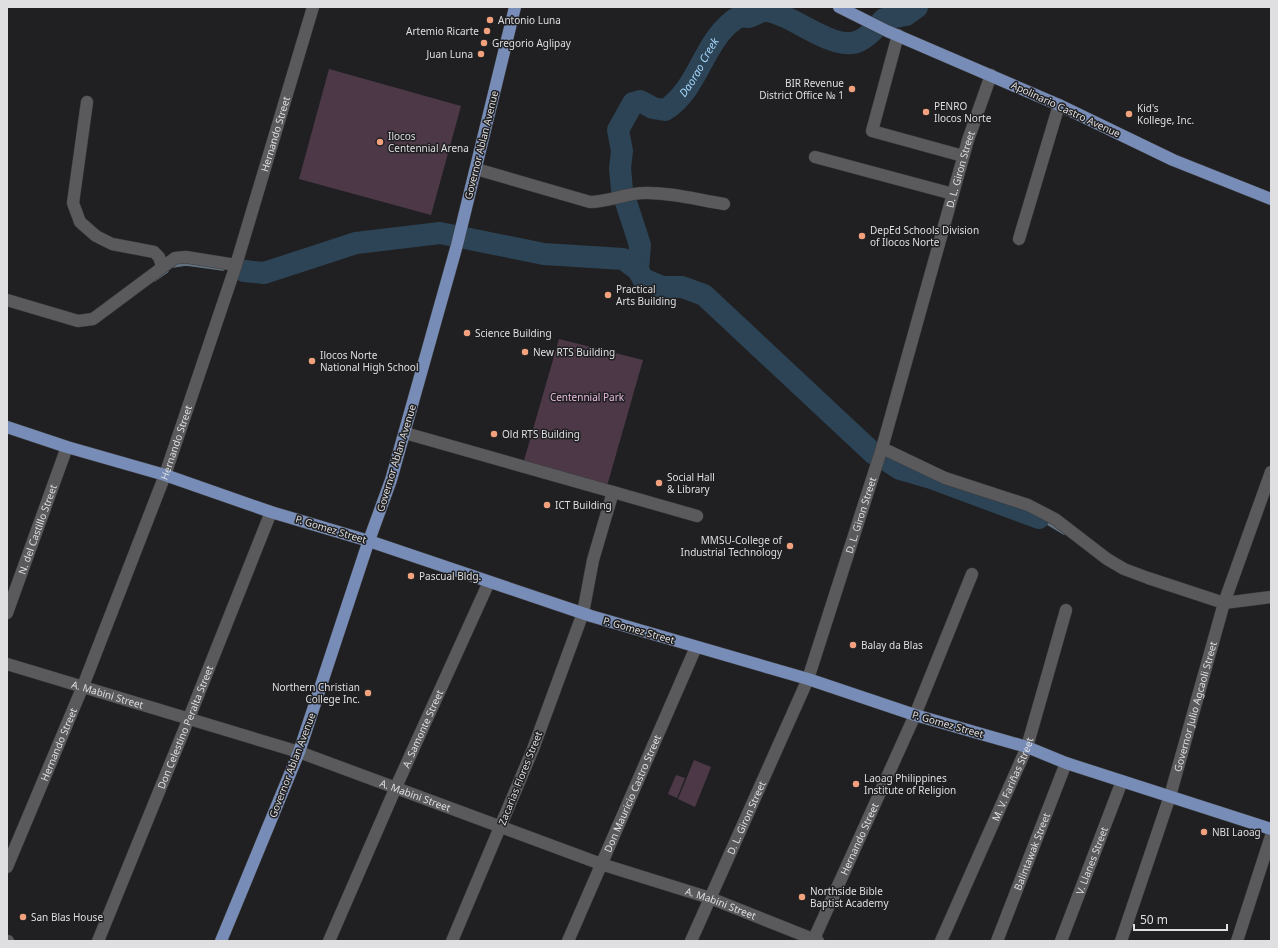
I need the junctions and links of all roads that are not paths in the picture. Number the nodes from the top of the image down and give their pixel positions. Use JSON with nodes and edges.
{"nodes":[{"id":1,"x":313,"y":7,"type":"edge"},
{"id":2,"x":515,"y":7,"type":"edge"},
{"id":3,"x":840,"y":7,"type":"edge"},
{"id":4,"x":893,"y":33,"type":"junction"},
{"id":5,"x":991,"y":75,"type":"junction"},
{"id":6,"x":87,"y":102,"type":"dead end"},
{"id":7,"x":1059,"y":105,"type":"junction"},
{"id":8,"x":963,"y":156,"type":"junction"},
{"id":9,"x":815,"y":157,"type":"dead end"},
{"id":10,"x":476,"y":169,"type":"junction"},
{"id":11,"x":953,"y":194,"type":"junction"},
{"id":12,"x":1271,"y":199,"type":"edge"},
{"id":13,"x":724,"y":204,"type":"dead end"},
{"id":14,"x":1019,"y":239,"type":"dead end"},
{"id":15,"x":236,"y":265,"type":"junction"},
{"id":16,"x":162,"y":266,"type":"junction"},
{"id":17,"x":7,"y":300,"type":"edge"},
{"id":18,"x":7,"y":427,"type":"edge"},
{"id":19,"x":405,"y":433,"type":"junction"},
{"id":20,"x":67,"y":447,"type":"junction"},
{"id":21,"x":882,"y":448,"type":"junction"},
{"id":22,"x":1271,"y":472,"type":"edge"},
{"id":23,"x":165,"y":475,"type":"junction"},
{"id":24,"x":613,"y":492,"type":"junction"},
{"id":25,"x":271,"y":512,"type":"junction"},
{"id":26,"x":697,"y":516,"type":"dead end"},
{"id":27,"x":369,"y":541,"type":"junction"},
{"id":28,"x":972,"y":574,"type":"dead end"},
{"id":29,"x":489,"y":582,"type":"junction"},
{"id":30,"x":1271,"y":597,"type":"edge"},
{"id":31,"x":1224,"y":603,"type":"junction"},
{"id":32,"x":1066,"y":610,"type":"dead end"},
{"id":33,"x":7,"y":613,"type":"edge"},
{"id":34,"x":583,"y":613,"type":"junction"},
{"id":35,"x":696,"y":646,"type":"junction"},
{"id":36,"x":7,"y":664,"type":"edge"},
{"id":37,"x":808,"y":679,"type":"junction"},
{"id":38,"x":83,"y":686,"type":"junction"},
{"id":39,"x":916,"y":715,"type":"junction"},
{"id":40,"x":189,"y":718,"type":"junction"},
{"id":41,"x":1027,"y":747,"type":"junction"},
{"id":42,"x":299,"y":752,"type":"junction"},
{"id":43,"x":1066,"y":763,"type":"junction"},
{"id":44,"x":1122,"y":781,"type":"junction"},
{"id":45,"x":396,"y":787,"type":"junction"},
{"id":46,"x":1170,"y":796,"type":"junction"},
{"id":47,"x":500,"y":826,"type":"junction"},
{"id":48,"x":1271,"y":829,"type":"edge"},
{"id":49,"x":1271,"y":836,"type":"edge"},
{"id":50,"x":601,"y":864,"type":"junction"},
{"id":51,"x":7,"y":867,"type":"edge"},
{"id":52,"x":710,"y":898,"type":"junction"},
{"id":53,"x":815,"y":940,"type":"edge"},
{"id":54,"x":98,"y":941,"type":"edge"},
{"id":55,"x":220,"y":941,"type":"edge"},
{"id":56,"x":329,"y":941,"type":"edge"},
{"id":57,"x":452,"y":941,"type":"edge"},
{"id":58,"x":568,"y":941,"type":"edge"},
{"id":59,"x":691,"y":941,"type":"edge"},
{"id":60,"x":941,"y":941,"type":"edge"},
{"id":61,"x":997,"y":941,"type":"edge"},
{"id":62,"x":1061,"y":941,"type":"edge"},
{"id":63,"x":1121,"y":941,"type":"edge"},
{"id":64,"x":1237,"y":941,"type":"edge"}],
"edges":[{"from":1,"to":15,"type":"street","name":"Hernando Street"},
{"from":2,"to":10,"type":"main road","name":"Governor Ablan Avenue"},
{"from":3,"to":4,"type":"main road","name":"Apolinario Castro Avenue"},
{"from":4,"to":5,"type":"main road","name":"Apolinario Castro Avenue"},
{"from":4,"to":8,"type":"street"},
{"from":5,"to":7,"type":"main road","name":"Apolinario Castro Avenue"},
{"from":5,"to":8,"type":"street","name":"D. L. Giron Street"},
{"from":6,"to":16,"type":"street"},
{"from":7,"to":12,"type":"main road","name":"Apolinario Castro Avenue"},
{"from":7,"to":14,"type":"street"},
{"from":8,"to":11,"type":"street","name":"D. L. Giron Street"},
{"from":9,"to":11,"type":"street"},
{"from":10,"to":13,"type":"street"},
{"from":10,"to":19,"type":"main road","name":"Governor Ablan Avenue"},
{"from":11,"to":21,"type":"street","name":"D. L. Giron Street"},
{"from":15,"to":16,"type":"street"},
{"from":15,"to":23,"type":"street","name":"Hernando Street"},
{"from":16,"to":17,"type":"street"},
{"from":18,"to":20,"type":"main road","name":"P. Gomez Street"},
{"from":19,"to":24,"type":"street"},
{"from":19,"to":27,"type":"main road","name":"Governor Ablan Avenue"},
{"from":20,"to":23,"type":"main road","name":"P. Gomez Street"},
{"from":20,"to":33,"type":"street","name":"N. del Castillo Street"},
{"from":21,"to":31,"type":"street"},
{"from":21,"to":37,"type":"street","name":"D. L. Giron Street"},
{"from":22,"to":31,"type":"street","name":"Governor Julio Agcaoli Street"},
{"from":23,"to":25,"type":"main road","name":"P. Gomez Street"},
{"from":23,"to":38,"type":"street","name":"Hernando Street"},
{"from":24,"to":26,"type":"street"},
{"from":24,"to":34,"type":"street","name":"Zacarias Flores Street"},
{"from":25,"to":27,"type":"main road","name":"P. Gomez Street"},
{"from":25,"to":40,"type":"street","name":"Don Celestino Peralta Street"},
{"from":27,"to":29,"type":"main road","name":"P. Gomez Street"},
{"from":27,"to":42,"type":"main road","name":"Governor Ablan Avenue"},
{"from":28,"to":39,"type":"street","name":"Hernando Street"},
{"from":29,"to":34,"type":"main road","name":"P. Gomez Street"},
{"from":29,"to":45,"type":"street","name":"A. Samonte Street"},
{"from":30,"to":31,"type":"street"},
{"from":31,"to":46,"type":"street","name":"Governor Julio Agcaoli Street"},
{"from":32,"to":41,"type":"street","name":"M. V. Fariñas Street"},
{"from":34,"to":35,"type":"main road","name":"P. Gomez Street"},
{"from":34,"to":47,"type":"street","name":"Zacarias Flores Street"},
{"from":35,"to":37,"type":"main road","name":"P. Gomez Street"},
{"from":35,"to":50,"type":"street","name":"Don Mauricio Castro Street"},
{"from":36,"to":38,"type":"street","name":"A. Mabini Street"},
{"from":37,"to":39,"type":"main road","name":"P. Gomez Street"},
{"from":37,"to":52,"type":"street","name":"D. L. Giron Street"},
{"from":38,"to":40,"type":"street","name":"A. Mabini Street"},
{"from":38,"to":51,"type":"street","name":"Hernando Street"},
{"from":39,"to":41,"type":"main road","name":"P. Gomez Street"},
{"from":39,"to":53,"type":"street","name":"Hernando Street"},
{"from":40,"to":42,"type":"street","name":"A. Mabini Street"},
{"from":40,"to":54,"type":"street","name":"Don Celestino Peralta Street"},
{"from":41,"to":43,"type":"main road","name":"P. Gomez Street"},
{"from":41,"to":60,"type":"street","name":"M. V. Fariñas Street"},
{"from":42,"to":45,"type":"street","name":"A. Mabini Street"},
{"from":42,"to":55,"type":"main road","name":"Governor Ablan Avenue"},
{"from":43,"to":44,"type":"main road","name":"P. Gomez Street"},
{"from":43,"to":61,"type":"street","name":"Balintawak Street"},
{"from":44,"to":46,"type":"main road","name":"P. Gomez Street"},
{"from":44,"to":62,"type":"street","name":"V. Llanes Street"},
{"from":45,"to":47,"type":"street","name":"A. Mabini Street"},
{"from":45,"to":56,"type":"street","name":"A. Samonte Street"},
{"from":46,"to":48,"type":"main road","name":"P. Gomez Street"},
{"from":46,"to":63,"type":"street","name":"Governor Julio Agcaoli Street"},
{"from":47,"to":50,"type":"street","name":"A. Mabini Street"},
{"from":47,"to":57,"type":"street","name":"Zacarias Flores Street"},
{"from":49,"to":64,"type":"street"},
{"from":50,"to":52,"type":"street","name":"A. Mabini Street"},
{"from":50,"to":58,"type":"street","name":"Don Mauricio Castro Street"},
{"from":52,"to":53,"type":"street","name":"A. Mabini Street"},
{"from":52,"to":59,"type":"street","name":"D. L. Giron Street"}]}
